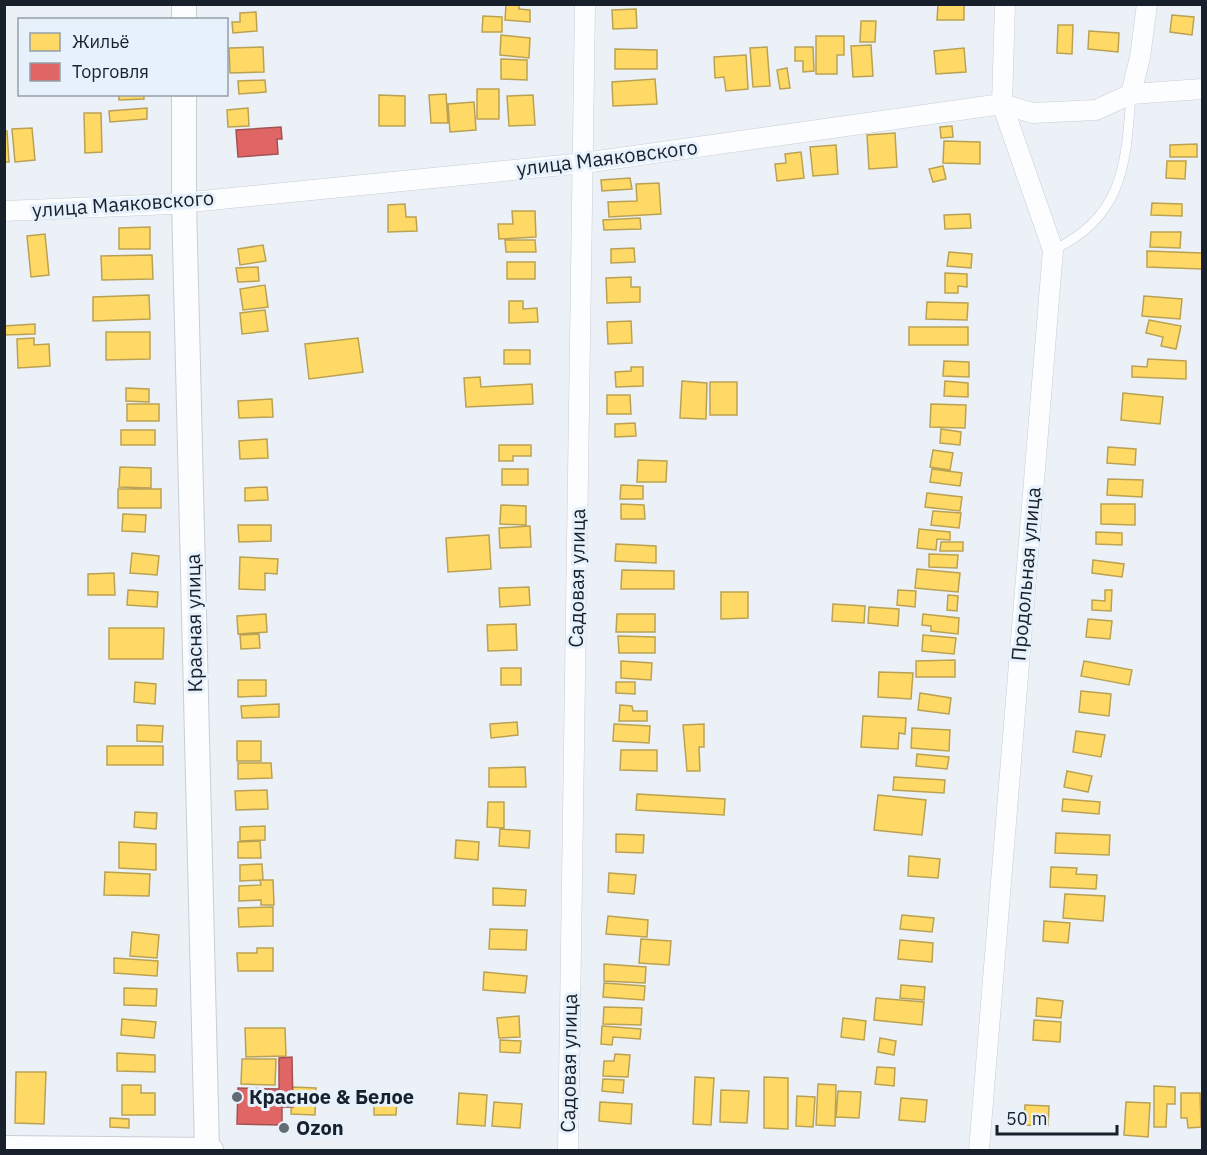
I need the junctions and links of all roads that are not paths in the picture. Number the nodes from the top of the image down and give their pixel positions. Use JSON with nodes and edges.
{"nodes":[{"id":1,"x":585,"y":4,"type":"edge"},
{"id":2,"x":1005,"y":4,"type":"edge"},
{"id":3,"x":1147,"y":4,"type":"edge"},
{"id":4,"x":1203,"y":89,"type":"edge"},
{"id":5,"x":1131,"y":94,"type":"junction"},
{"id":6,"x":184,"y":96,"type":"edge"},
{"id":7,"x":1002,"y":104,"type":"junction"},
{"id":8,"x":584,"y":163,"type":"junction"},
{"id":9,"x":184,"y":201,"type":"junction"},
{"id":10,"x":4,"y":211,"type":"edge"},
{"id":11,"x":1053,"y":250,"type":"junction"},
{"id":12,"x":4,"y":1148,"type":"edge"},
{"id":13,"x":208,"y":1150,"type":"edge"},
{"id":14,"x":567,"y":1150,"type":"edge"},
{"id":15,"x":979,"y":1150,"type":"edge"}],
"edges":[{"from":1,"to":8,"type":"street","name":"Садовая улица"},
{"from":2,"to":7,"type":"street","name":"Продольная улица"},
{"from":3,"to":5,"type":"street"},
{"from":4,"to":5,"type":"street","name":"улица Маяковского"},
{"from":5,"to":7,"type":"street","name":"улица Маяковского"},
{"from":5,"to":11,"type":"lane"},
{"from":6,"to":9,"type":"street","name":"Красная улица"},
{"from":7,"to":8,"type":"street","name":"улица Маяковского"},
{"from":7,"to":11,"type":"street","name":"Продольная улица"},
{"from":8,"to":9,"type":"street","name":"улица Маяковского"},
{"from":8,"to":14,"type":"street","name":"Садовая улица"},
{"from":9,"to":10,"type":"street","name":"улица Маяковского"},
{"from":9,"to":13,"type":"street","name":"Красная улица"},
{"from":11,"to":15,"type":"street","name":"Продольная улица"},
{"from":12,"to":13,"type":"street"}]}
